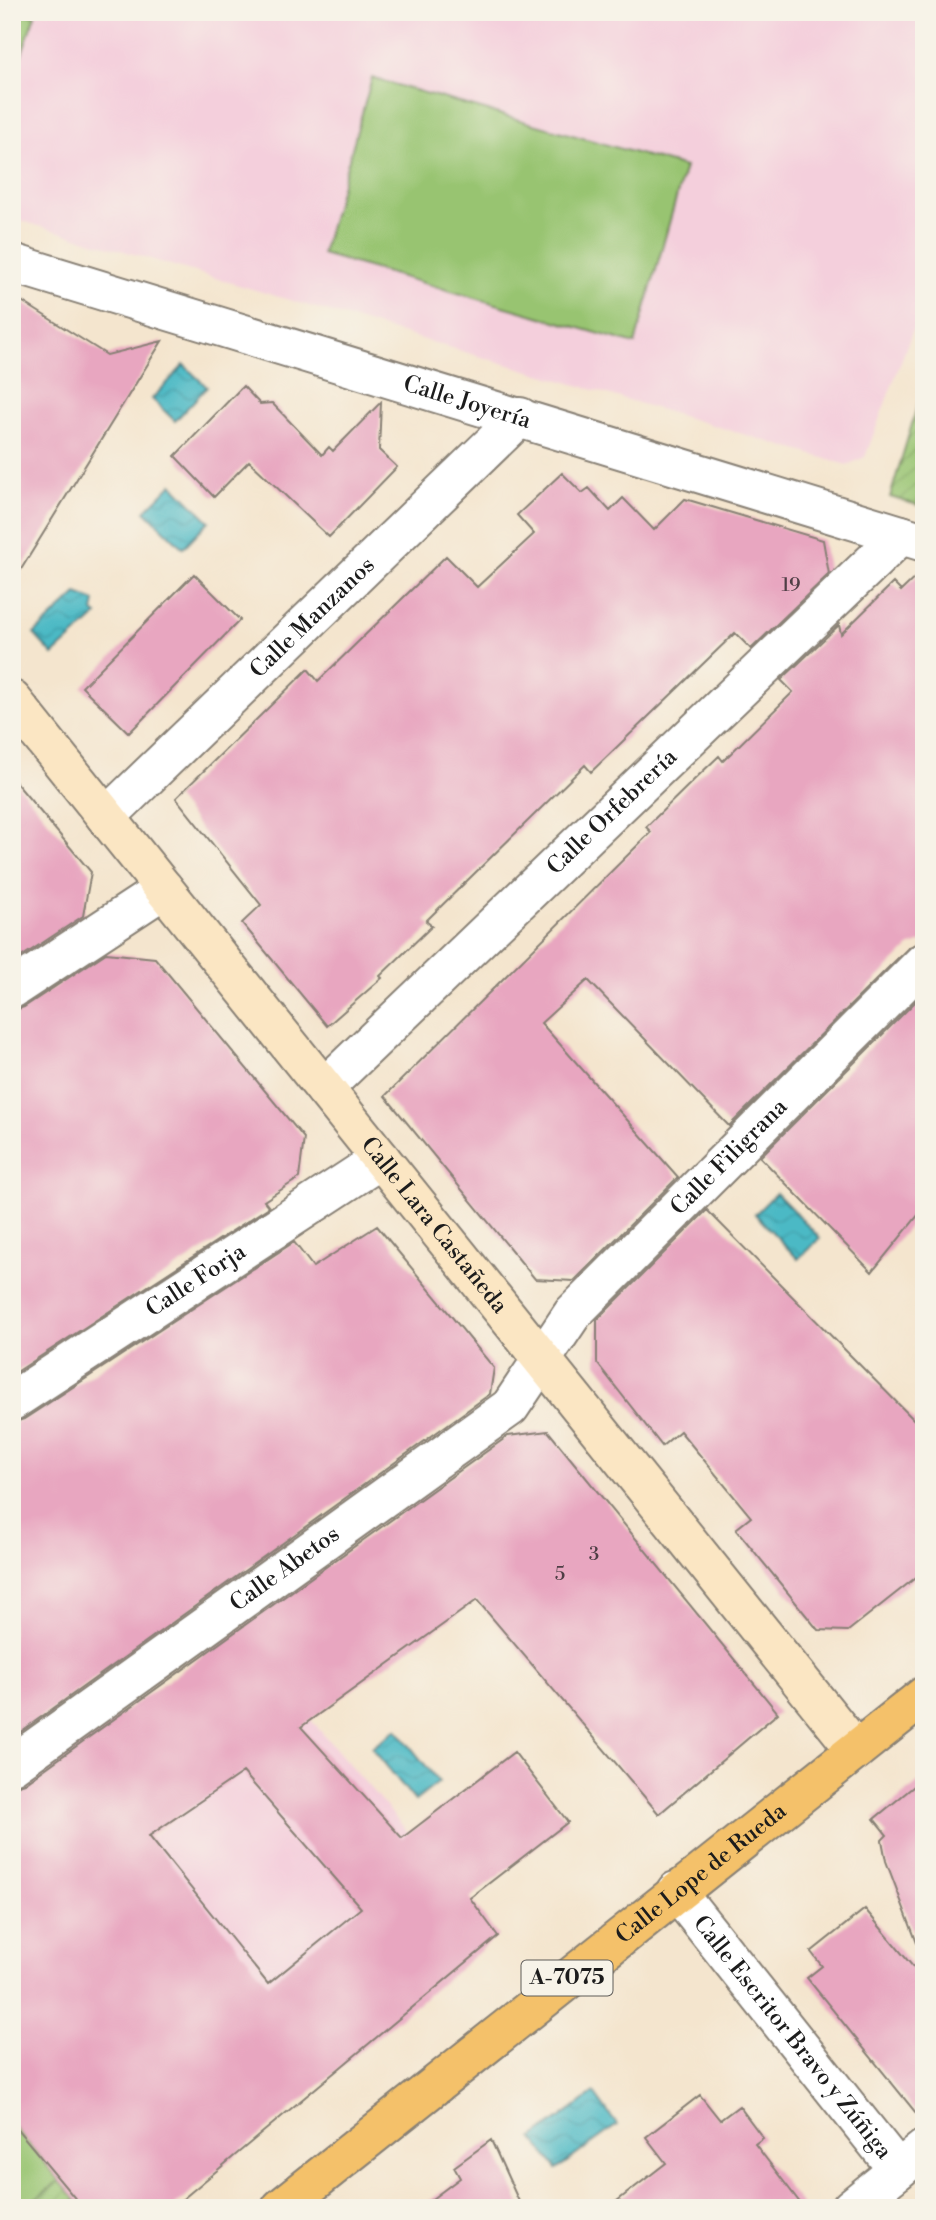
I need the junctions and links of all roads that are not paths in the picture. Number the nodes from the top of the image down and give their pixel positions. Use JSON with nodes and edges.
{"nodes":[{"id":1,"x":12,"y":263,"type":"edge"},
{"id":2,"x":520,"y":417,"type":"junction"},
{"id":3,"x":912,"y":538,"type":"edge"},
{"id":4,"x":12,"y":700,"type":"edge"},
{"id":5,"x":106,"y":817,"type":"junction"},
{"id":6,"x":164,"y":888,"type":"junction"},
{"id":7,"x":924,"y":962,"type":"edge"},
{"id":8,"x":12,"y":989,"type":"edge"},
{"id":9,"x":324,"y":1088,"type":"junction"},
{"id":10,"x":381,"y":1159,"type":"junction"},
{"id":11,"x":541,"y":1358,"type":"junction"},
{"id":12,"x":12,"y":1401,"type":"edge"},
{"id":13,"x":924,"y":1696,"type":"edge"},
{"id":14,"x":856,"y":1750,"type":"junction"},
{"id":15,"x":12,"y":1765,"type":"edge"},
{"id":16,"x":676,"y":1891,"type":"junction"},
{"id":17,"x":911,"y":2160,"type":"edge"},
{"id":18,"x":281,"y":2208,"type":"edge"},
{"id":19,"x":851,"y":2208,"type":"edge"}],
"edges":[{"from":1,"to":2,"type":"street","name":"Calle Joyería"},
{"from":2,"to":3,"type":"street","name":"Calle Joyería"},
{"from":2,"to":5,"type":"street","name":"Calle Manzanos"},
{"from":3,"to":9,"type":"street","name":"Calle Orfebrería"},
{"from":4,"to":5,"type":"street","name":"Calle Lara Castañeda"},
{"from":5,"to":6,"type":"street","name":"Calle Lara Castañeda"},
{"from":6,"to":8,"type":"street"},
{"from":6,"to":9,"type":"street","name":"Calle Lara Castañeda"},
{"from":7,"to":11,"type":"street","name":"Calle Filigrana"},
{"from":9,"to":10,"type":"street","name":"Calle Lara Castañeda"},
{"from":10,"to":11,"type":"street","name":"Calle Lara Castañeda"},
{"from":10,"to":12,"type":"street","name":"Calle Forja"},
{"from":11,"to":14,"type":"street","name":"Calle Lara Castañeda"},
{"from":11,"to":15,"type":"street","name":"Calle Abetos"},
{"from":13,"to":14,"type":"main road","name":"Calle Lope de Rueda","number":"A-7075"},
{"from":14,"to":16,"type":"main road","name":"Calle Lope de Rueda","number":"A-7075"},
{"from":16,"to":17,"type":"street","name":"Calle Escritor Bravo y Zúñiga"},
{"from":16,"to":18,"type":"main road","name":"Calle Lope de Rueda","number":"A-7075"},
{"from":17,"to":19,"type":"street","name":"Calle Escritor Bravo y Zúñiga"}]}
